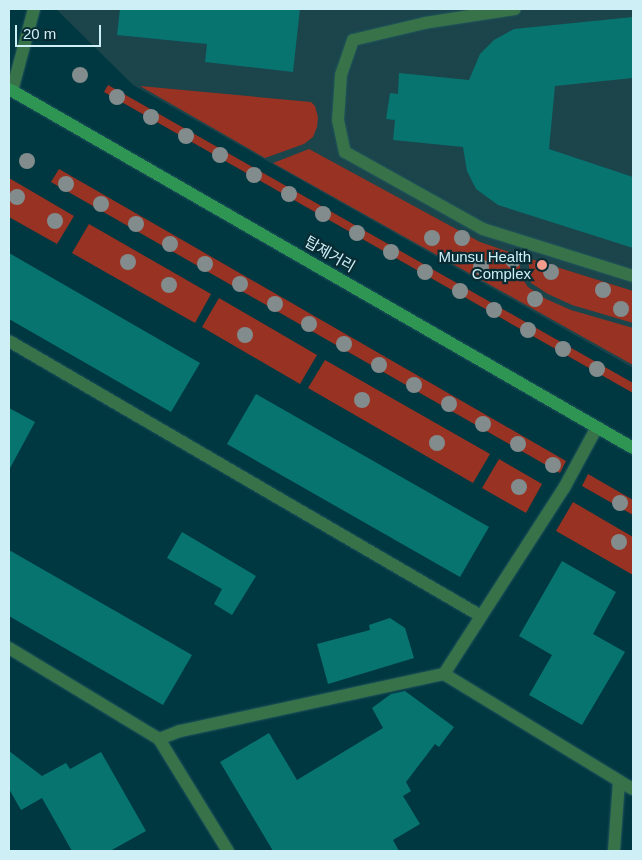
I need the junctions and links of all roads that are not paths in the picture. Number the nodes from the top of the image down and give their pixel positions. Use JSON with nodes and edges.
{"nodes":[{"id":1,"x":34,"y":9,"type":"edge"},
{"id":2,"x":515,"y":9,"type":"edge"},
{"id":3,"x":10,"y":94,"type":"edge"},
{"id":4,"x":633,"y":276,"type":"edge"},
{"id":5,"x":9,"y":341,"type":"edge"},
{"id":6,"x":598,"y":427,"type":"junction"},
{"id":7,"x":633,"y":448,"type":"edge"},
{"id":8,"x":481,"y":616,"type":"junction"},
{"id":9,"x":9,"y":648,"type":"edge"},
{"id":10,"x":444,"y":674,"type":"junction"},
{"id":11,"x":159,"y":739,"type":"junction"},
{"id":12,"x":619,"y":781,"type":"junction"},
{"id":13,"x":633,"y":789,"type":"edge"},
{"id":14,"x":228,"y":851,"type":"edge"},
{"id":15,"x":614,"y":851,"type":"edge"}],
"edges":[{"from":1,"to":3,"type":"street"},
{"from":2,"to":4,"type":"street"},
{"from":3,"to":6,"type":"main road","name":"탑제거리"},
{"from":5,"to":8,"type":"street"},
{"from":6,"to":7,"type":"main road","name":"탑제거리"},
{"from":6,"to":8,"type":"street"},
{"from":8,"to":10,"type":"street"},
{"from":9,"to":11,"type":"street"},
{"from":10,"to":11,"type":"street"},
{"from":10,"to":12,"type":"street"},
{"from":11,"to":14,"type":"street"},
{"from":12,"to":13,"type":"street"},
{"from":12,"to":15,"type":"street"}]}
